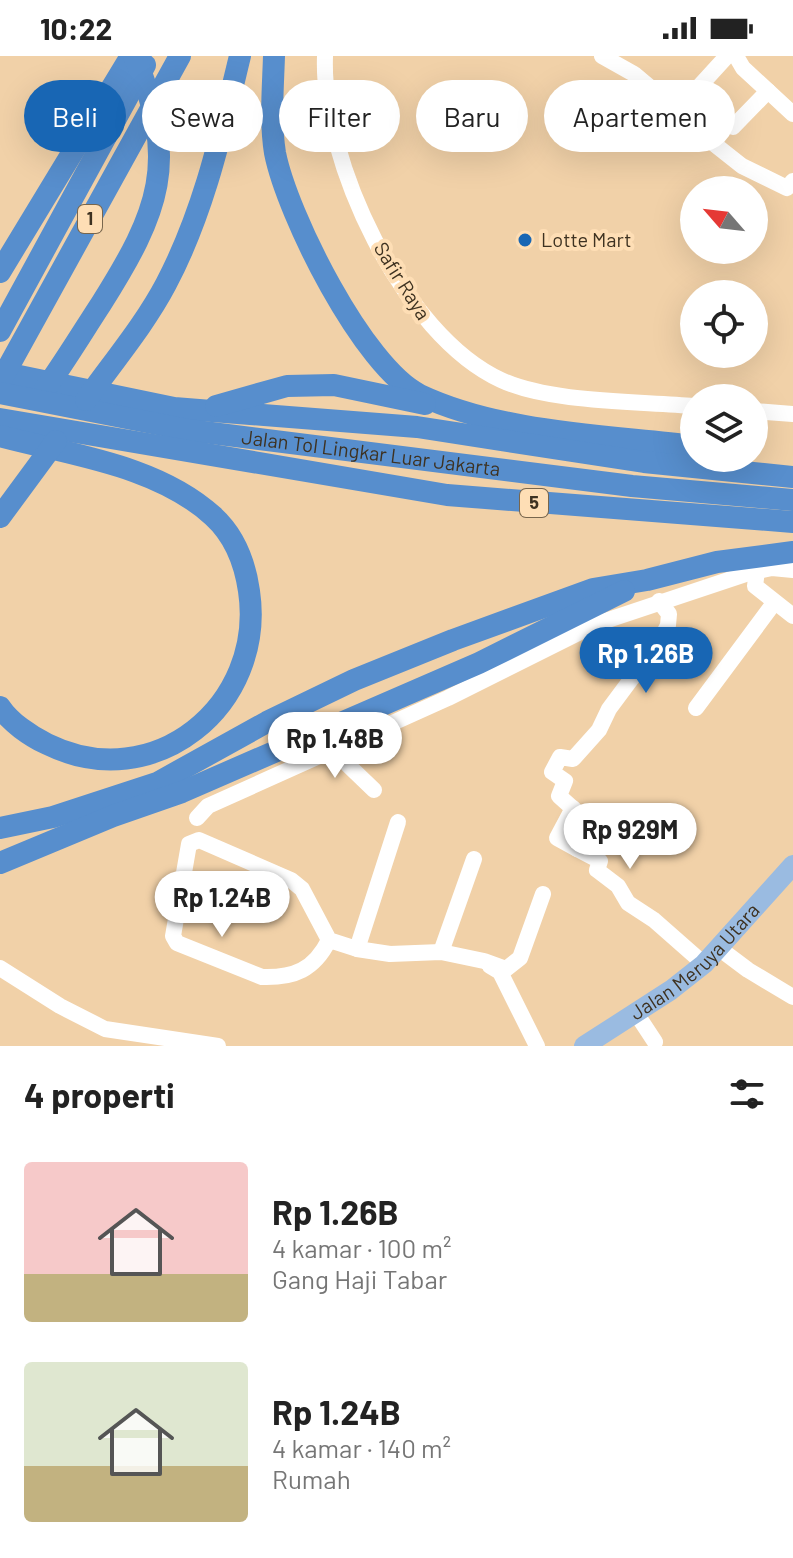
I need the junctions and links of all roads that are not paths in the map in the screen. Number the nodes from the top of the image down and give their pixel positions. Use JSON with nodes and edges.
{"nodes":[{"id":1,"x":133,"y":56,"type":"edge"},
{"id":2,"x":150,"y":56,"type":"edge"},
{"id":3,"x":180,"y":56,"type":"edge"},
{"id":4,"x":240,"y":56,"type":"edge"},
{"id":5,"x":274,"y":56,"type":"edge"},
{"id":6,"x":325,"y":56,"type":"edge"},
{"id":7,"x":727,"y":56,"type":"edge"},
{"id":8,"x":736,"y":56,"type":"edge"},
{"id":9,"x":613,"y":58,"type":"edge"},
{"id":10,"x":641,"y":80,"type":"edge"},
{"id":11,"x":704,"y":80,"type":"edge"},
{"id":12,"x":768,"y":91,"type":"junction"},
{"id":13,"x":793,"y":114,"type":"edge"},
{"id":14,"x":735,"y":125,"type":"edge"},
{"id":15,"x":724,"y":152,"type":"edge"},
{"id":16,"x":793,"y":181,"type":"edge"},
{"id":17,"x":0,"y":272,"type":"edge"},
{"id":18,"x":0,"y":331,"type":"edge"},
{"id":19,"x":0,"y":372,"type":"edge"},
{"id":20,"x":0,"y":382,"type":"edge"},
{"id":21,"x":0,"y":393,"type":"edge"},
{"id":22,"x":680,"y":405,"type":"edge"},
{"id":23,"x":200,"y":410,"type":"junction"},
{"id":24,"x":461,"y":412,"type":"junction"},
{"id":25,"x":768,"y":412,"type":"edge"},
{"id":26,"x":793,"y":414,"type":"edge"},
{"id":27,"x":6,"y":428,"type":"edge"},
{"id":28,"x":680,"y":444,"type":"edge"},
{"id":29,"x":0,"y":453,"type":"edge"},
{"id":30,"x":782,"y":475,"type":"edge"},
{"id":31,"x":20,"y":492,"type":"junction"},
{"id":32,"x":793,"y":500,"type":"edge"},
{"id":33,"x":0,"y":517,"type":"edge"},
{"id":34,"x":793,"y":522,"type":"edge"},
{"id":35,"x":793,"y":552,"type":"edge"},
{"id":36,"x":793,"y":570,"type":"edge"},
{"id":37,"x":757,"y":571,"type":"junction"},
{"id":38,"x":647,"y":580,"type":"junction"},
{"id":39,"x":659,"y":601,"type":"junction"},
{"id":40,"x":774,"y":603,"type":"junction"},
{"id":41,"x":793,"y":616,"type":"edge"},
{"id":42,"x":0,"y":707,"type":"edge"},
{"id":43,"x":696,"y":708,"type":"dead end"},
{"id":44,"x":344,"y":744,"type":"junction"},
{"id":45,"x":374,"y":790,"type":"dead end"},
{"id":46,"x":197,"y":818,"type":"dead end"},
{"id":47,"x":398,"y":822,"type":"dead end"},
{"id":48,"x":0,"y":828,"type":"edge"},
{"id":49,"x":474,"y":859,"type":"dead end"},
{"id":50,"x":0,"y":863,"type":"edge"},
{"id":51,"x":793,"y":865,"type":"edge"},
{"id":52,"x":543,"y":894,"type":"dead end"},
{"id":53,"x":329,"y":940,"type":"junction"},
{"id":54,"x":357,"y":949,"type":"junction"},
{"id":55,"x":720,"y":949,"type":"junction"},
{"id":56,"x":435,"y":954,"type":"junction"},
{"id":57,"x":704,"y":964,"type":"junction"},
{"id":58,"x":0,"y":968,"type":"edge"},
{"id":59,"x":506,"y":969,"type":"junction"},
{"id":60,"x":793,"y":997,"type":"edge"},
{"id":61,"x":636,"y":1013,"type":"junction"},
{"id":62,"x":655,"y":1042,"type":"dead end"},
{"id":63,"x":218,"y":1046,"type":"edge"},
{"id":64,"x":537,"y":1046,"type":"edge"},
{"id":65,"x":546,"y":1046,"type":"edge"},
{"id":66,"x":584,"y":1046,"type":"edge"}],
"edges":[{"from":1,"to":17,"type":"highway"},
{"from":1,"to":27,"type":"highway"},
{"from":2,"to":18,"type":"highway","number":"1"},
{"from":3,"to":20,"type":"highway","number":"1"},
{"from":4,"to":31,"type":"highway"},
{"from":5,"to":24,"type":"highway"},
{"from":6,"to":22,"type":"street","name":"Safir Raya"},
{"from":7,"to":11,"type":"street"},
{"from":8,"to":12,"type":"street"},
{"from":9,"to":10,"type":"street"},
{"from":12,"to":13,"type":"street"},
{"from":12,"to":14,"type":"street"},
{"from":15,"to":16,"type":"street"},
{"from":19,"to":23,"type":"highway"},
{"from":21,"to":32,"type":"highway","name":"Jalan Tol Lingkar Luar Jakarta","number":"5"},
{"from":23,"to":24,"type":"highway"},
{"from":23,"to":30,"type":"highway"},
{"from":24,"to":28,"type":"highway"},
{"from":25,"to":26,"type":"street"},
{"from":27,"to":29,"type":"highway"},
{"from":27,"to":31,"type":"highway"},
{"from":27,"to":34,"type":"highway","name":"Jalan Tol Lingkar Luar Jakarta","number":"5"},
{"from":27,"to":42,"type":"highway"},
{"from":31,"to":33,"type":"highway"},
{"from":35,"to":38,"type":"highway"},
{"from":36,"to":37,"type":"street"},
{"from":37,"to":39,"type":"street"},
{"from":37,"to":40,"type":"street"},
{"from":38,"to":48,"type":"highway"},
{"from":38,"to":50,"type":"highway"},
{"from":39,"to":44,"type":"street"},
{"from":39,"to":57,"type":"street"},
{"from":40,"to":41,"type":"street"},
{"from":40,"to":43,"type":"street"},
{"from":44,"to":45,"type":"street"},
{"from":44,"to":46,"type":"street"},
{"from":47,"to":54,"type":"street"},
{"from":49,"to":56,"type":"street"},
{"from":51,"to":55,"type":"main road","name":"Jalan Meruya Utara"},
{"from":52,"to":59,"type":"street"},
{"from":53,"to":53,"type":"street"},
{"from":53,"to":54,"type":"street"},
{"from":54,"to":56,"type":"street"},
{"from":55,"to":57,"type":"main road","name":"Jalan Meruya Utara"},
{"from":55,"to":60,"type":"street"},
{"from":56,"to":59,"type":"street"},
{"from":56,"to":64,"type":"street"},
{"from":57,"to":61,"type":"main road","name":"Jalan Meruya Utara"},
{"from":58,"to":63,"type":"street"},
{"from":59,"to":65,"type":"street"},
{"from":61,"to":62,"type":"street"},
{"from":61,"to":66,"type":"main road","name":"Jalan Meruya Utara"}]}
